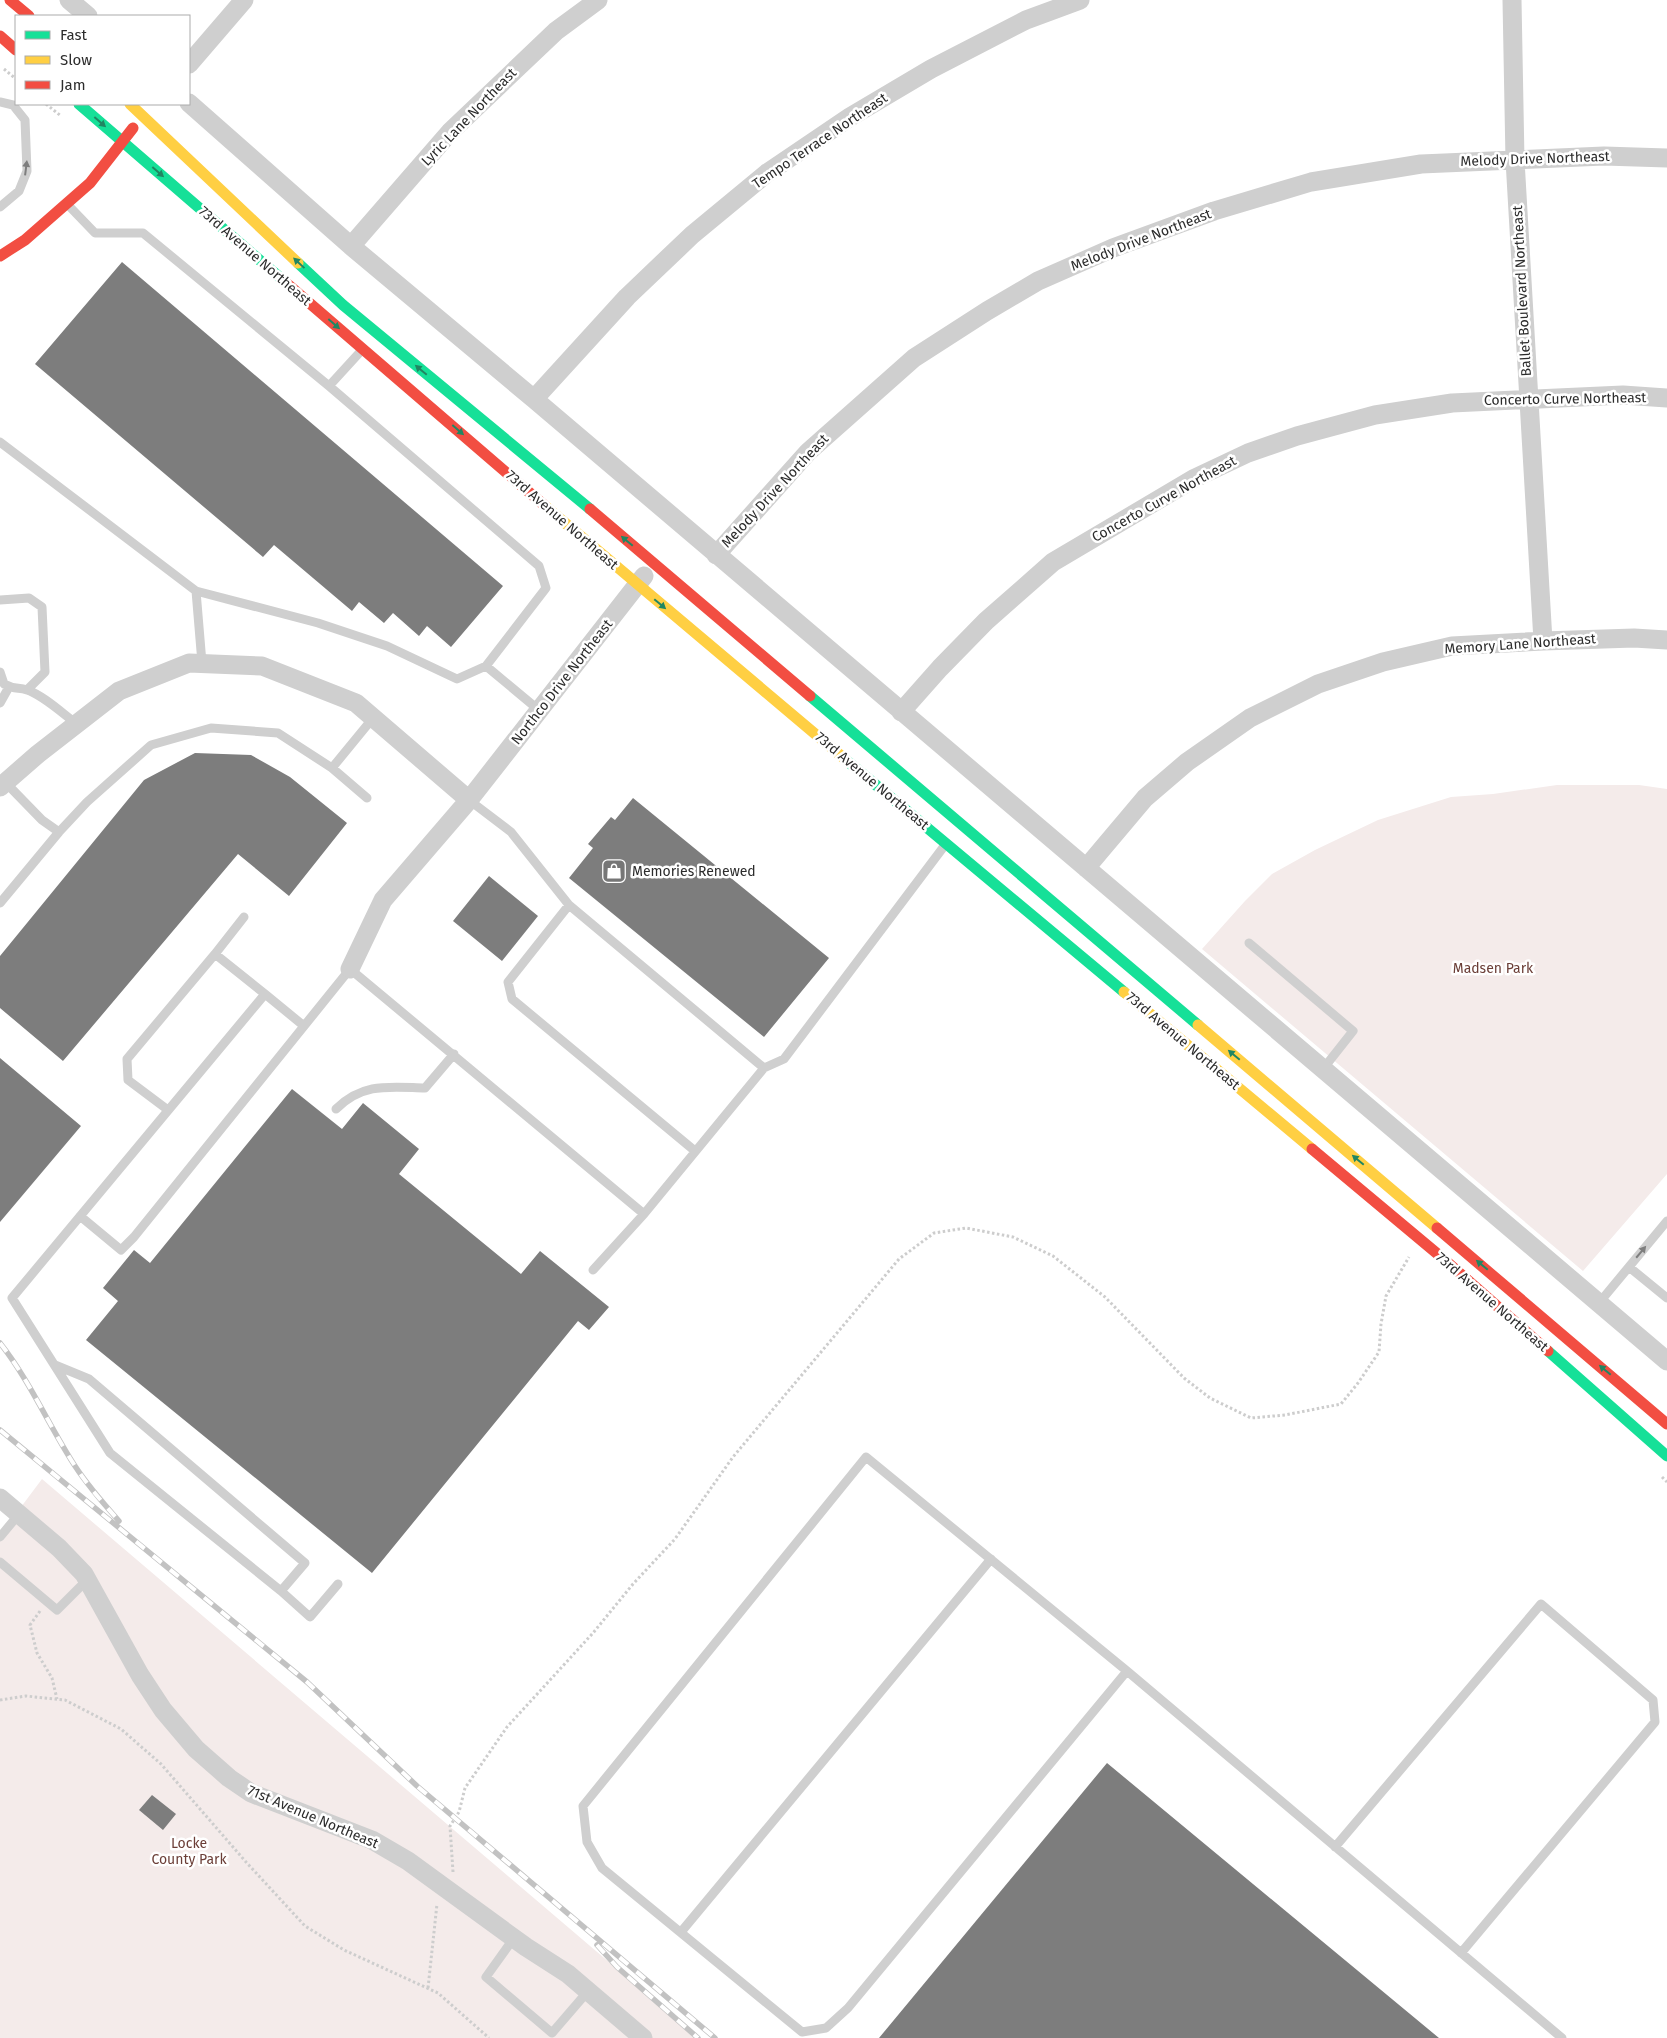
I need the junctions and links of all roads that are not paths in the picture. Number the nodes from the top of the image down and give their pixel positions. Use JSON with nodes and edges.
{"nodes":[{"id":1,"x":10,"y":0,"type":"edge"},
{"id":2,"x":68,"y":0,"type":"edge"},
{"id":3,"x":244,"y":0,"type":"edge"},
{"id":4,"x":598,"y":0,"type":"edge"},
{"id":5,"x":1080,"y":0,"type":"edge"},
{"id":6,"x":1512,"y":0,"type":"edge"},
{"id":7,"x":28,"y":15,"type":"edge"},
{"id":8,"x":87,"y":15,"type":"edge"},
{"id":9,"x":0,"y":36,"type":"edge"},
{"id":10,"x":15,"y":49,"type":"edge"},
{"id":11,"x":190,"y":63,"type":"edge"},
{"id":12,"x":0,"y":102,"type":"edge"},
{"id":13,"x":190,"y":104,"type":"edge"},
{"id":14,"x":80,"y":105,"type":"edge"},
{"id":15,"x":142,"y":108,"type":"edge"},
{"id":16,"x":122,"y":140,"type":"junction"},
{"id":17,"x":1667,"y":158,"type":"edge"},
{"id":18,"x":1515,"y":160,"type":"junction"},
{"id":19,"x":66,"y":204,"type":"junction"},
{"id":20,"x":0,"y":207,"type":"edge"},
{"id":21,"x":352,"y":246,"type":"junction"},
{"id":22,"x":0,"y":256,"type":"edge"},
{"id":23,"x":370,"y":341,"type":"junction"},
{"id":24,"x":330,"y":386,"type":"junction"},
{"id":25,"x":1667,"y":398,"type":"edge"},
{"id":26,"x":534,"y":399,"type":"junction"},
{"id":27,"x":1528,"y":399,"type":"junction"},
{"id":28,"x":0,"y":442,"type":"edge"},
{"id":29,"x":716,"y":554,"type":"junction"},
{"id":30,"x":654,"y":563,"type":"junction"},
{"id":31,"x":637,"y":585,"type":"junction"},
{"id":32,"x":196,"y":591,"type":"junction"},
{"id":33,"x":0,"y":600,"type":"edge"},
{"id":34,"x":1667,"y":640,"type":"edge"},
{"id":35,"x":1543,"y":641,"type":"junction"},
{"id":36,"x":202,"y":664,"type":"junction"},
{"id":37,"x":486,"y":666,"type":"junction"},
{"id":38,"x":0,"y":672,"type":"edge"},
{"id":39,"x":9,"y":687,"type":"junction"},
{"id":40,"x":27,"y":690,"type":"junction"},
{"id":41,"x":0,"y":703,"type":"edge"},
{"id":42,"x":540,"y":711,"type":"junction"},
{"id":43,"x":901,"y":712,"type":"junction"},
{"id":44,"x":373,"y":718,"type":"junction"},
{"id":45,"x":77,"y":724,"type":"junction"},
{"id":46,"x":332,"y":768,"type":"junction"},
{"id":47,"x":2,"y":785,"type":"edge"},
{"id":48,"x":367,"y":798,"type":"dead end"},
{"id":49,"x":469,"y":800,"type":"junction"},
{"id":50,"x":59,"y":832,"type":"junction"},
{"id":51,"x":946,"y":843,"type":"junction"},
{"id":52,"x":1086,"y":868,"type":"junction"},
{"id":53,"x":0,"y":903,"type":"edge"},
{"id":54,"x":570,"y":905,"type":"junction"},
{"id":55,"x":244,"y":916,"type":"dead end"},
{"id":56,"x":1249,"y":943,"type":"dead end"},
{"id":57,"x":215,"y":954,"type":"junction"},
{"id":58,"x":350,"y":969,"type":"junction"},
{"id":59,"x":265,"y":994,"type":"junction"},
{"id":60,"x":304,"y":1026,"type":"junction"},
{"id":61,"x":454,"y":1054,"type":"junction"},
{"id":62,"x":764,"y":1068,"type":"junction"},
{"id":63,"x":1323,"y":1068,"type":"junction"},
{"id":64,"x":336,"y":1109,"type":"dead end"},
{"id":65,"x":168,"y":1110,"type":"junction"},
{"id":66,"x":695,"y":1151,"type":"junction"},
{"id":67,"x":644,"y":1214,"type":"junction"},
{"id":68,"x":80,"y":1216,"type":"junction"},
{"id":69,"x":1667,"y":1221,"type":"edge"},
{"id":70,"x":1629,"y":1267,"type":"junction"},
{"id":71,"x":593,"y":1270,"type":"dead end"},
{"id":72,"x":1667,"y":1298,"type":"edge"},
{"id":73,"x":1599,"y":1303,"type":"junction"},
{"id":74,"x":1667,"y":1361,"type":"edge"},
{"id":75,"x":55,"y":1365,"type":"junction"},
{"id":76,"x":1667,"y":1424,"type":"edge"},
{"id":77,"x":1667,"y":1456,"type":"edge"},
{"id":78,"x":0,"y":1498,"type":"edge"},
{"id":79,"x":19,"y":1514,"type":"junction"},
{"id":80,"x":0,"y":1537,"type":"edge"},
{"id":81,"x":991,"y":1559,"type":"junction"},
{"id":82,"x":0,"y":1562,"type":"edge"},
{"id":83,"x":89,"y":1582,"type":"junction"},
{"id":84,"x":338,"y":1584,"type":"dead end"},
{"id":85,"x":281,"y":1591,"type":"junction"},
{"id":86,"x":1127,"y":1671,"type":"junction"},
{"id":87,"x":1335,"y":1847,"type":"junction"},
{"id":88,"x":681,"y":1932,"type":"junction"},
{"id":89,"x":514,"y":1938,"type":"junction"},
{"id":90,"x":1462,"y":1953,"type":"junction"},
{"id":91,"x":589,"y":1990,"type":"junction"},
{"id":92,"x":814,"y":2030,"type":"junction"},
{"id":93,"x":643,"y":2038,"type":"edge"},
{"id":94,"x":823,"y":2038,"type":"edge"},
{"id":95,"x":1562,"y":2038,"type":"edge"}],
"edges":[{"from":1,"to":7,"type":"street"},
{"from":2,"to":8,"type":"street"},
{"from":3,"to":11,"type":"street"},
{"from":4,"to":21,"type":"street","name":"Lyric Lane Northeast"},
{"from":5,"to":26,"type":"street","name":"Tempo Terrace Northeast"},
{"from":6,"to":18,"type":"street","name":"Ballet Boulevard Northeast"},
{"from":9,"to":10,"type":"street"},
{"from":20,"to":12,"type":"lane","one_way":true},
{"from":13,"to":21,"type":"street"},
{"from":14,"to":16,"type":"street","name":"73rd Avenue Northeast","one_way":true},
{"from":15,"to":16,"type":"street"},
{"from":23,"to":15,"type":"street","name":"73rd Avenue Northeast","one_way":true},
{"from":16,"to":19,"type":"street"},
{"from":16,"to":23,"type":"street","name":"73rd Avenue Northeast","one_way":true},
{"from":17,"to":18,"type":"street","name":"Melody Drive Northeast"},
{"from":18,"to":27,"type":"street","name":"Ballet Boulevard Northeast"},
{"from":18,"to":29,"type":"street","name":"Melody Drive Northeast"},
{"from":19,"to":22,"type":"street"},
{"from":19,"to":24,"type":"lane"},
{"from":21,"to":26,"type":"street"},
{"from":23,"to":24,"type":"lane"},
{"from":30,"to":23,"type":"street","name":"73rd Avenue Northeast","one_way":true},
{"from":23,"to":31,"type":"street","name":"73rd Avenue Northeast","one_way":true},
{"from":24,"to":37,"type":"lane"},
{"from":25,"to":27,"type":"street","name":"Concerto Curve Northeast"},
{"from":26,"to":29,"type":"street"},
{"from":27,"to":35,"type":"street","name":"Ballet Boulevard Northeast"},
{"from":27,"to":43,"type":"street","name":"Concerto Curve Northeast"},
{"from":28,"to":32,"type":"lane"},
{"from":29,"to":43,"type":"street"},
{"from":30,"to":31,"type":"street","name":"Northco Drive Northeast"},
{"from":76,"to":30,"type":"street","name":"73rd Avenue Northeast","one_way":true},
{"from":31,"to":42,"type":"street","name":"Northco Drive Northeast"},
{"from":31,"to":51,"type":"street","name":"73rd Avenue Northeast","one_way":true},
{"from":32,"to":36,"type":"lane"},
{"from":32,"to":37,"type":"lane"},
{"from":33,"to":40,"type":"lane"},
{"from":34,"to":35,"type":"street","name":"Memory Lane Northeast"},
{"from":35,"to":52,"type":"street","name":"Memory Lane Northeast"},
{"from":36,"to":44,"type":"street"},
{"from":36,"to":45,"type":"street"},
{"from":37,"to":42,"type":"lane"},
{"from":38,"to":39,"type":"lane"},
{"from":39,"to":40,"type":"lane"},
{"from":39,"to":41,"type":"lane"},
{"from":40,"to":45,"type":"lane"},
{"from":42,"to":49,"type":"street","name":"Northco Drive Northeast"},
{"from":43,"to":52,"type":"street"},
{"from":44,"to":46,"type":"lane"},
{"from":44,"to":49,"type":"street"},
{"from":45,"to":47,"type":"street"},
{"from":46,"to":48,"type":"lane"},
{"from":46,"to":50,"type":"lane"},
{"from":47,"to":50,"type":"lane"},
{"from":49,"to":54,"type":"lane"},
{"from":49,"to":58,"type":"street","name":"Northco Drive Northeast"},
{"from":50,"to":53,"type":"lane"},
{"from":51,"to":62,"type":"lane"},
{"from":51,"to":77,"type":"street","name":"73rd Avenue Northeast"},
{"from":52,"to":63,"type":"street"},
{"from":54,"to":62,"type":"lane"},
{"from":54,"to":66,"type":"lane"},
{"from":55,"to":57,"type":"lane"},
{"from":56,"to":63,"type":"lane"},
{"from":57,"to":59,"type":"lane"},
{"from":57,"to":65,"type":"lane"},
{"from":58,"to":60,"type":"lane"},
{"from":58,"to":61,"type":"lane"},
{"from":59,"to":60,"type":"lane"},
{"from":59,"to":65,"type":"lane"},
{"from":60,"to":68,"type":"lane"},
{"from":61,"to":64,"type":"lane"},
{"from":61,"to":67,"type":"lane"},
{"from":62,"to":66,"type":"lane"},
{"from":63,"to":73,"type":"street"},
{"from":65,"to":68,"type":"lane"},
{"from":66,"to":67,"type":"lane"},
{"from":67,"to":71,"type":"lane"},
{"from":68,"to":75,"type":"lane"},
{"from":70,"to":69,"type":"lane","one_way":true},
{"from":70,"to":72,"type":"lane"},
{"from":70,"to":73,"type":"lane"},
{"from":73,"to":74,"type":"street"},
{"from":75,"to":85,"type":"lane"},
{"from":75,"to":85,"type":"lane"},
{"from":78,"to":79,"type":"street","name":"71st Avenue Northeast"},
{"from":79,"to":80,"type":"lane"},
{"from":79,"to":83,"type":"street","name":"71st Avenue Northeast"},
{"from":81,"to":86,"type":"lane"},
{"from":81,"to":88,"type":"lane"},
{"from":81,"to":88,"type":"lane"},
{"from":82,"to":83,"type":"lane"},
{"from":83,"to":89,"type":"street","name":"71st Avenue Northeast"},
{"from":84,"to":85,"type":"lane"},
{"from":86,"to":87,"type":"lane"},
{"from":86,"to":92,"type":"lane"},
{"from":87,"to":90,"type":"lane"},
{"from":87,"to":90,"type":"lane"},
{"from":88,"to":92,"type":"lane"},
{"from":89,"to":91,"type":"street","name":"71st Avenue Northeast"},
{"from":89,"to":91,"type":"lane"},
{"from":90,"to":95,"type":"lane"},
{"from":91,"to":93,"type":"street","name":"71st Avenue Northeast"},
{"from":92,"to":94,"type":"lane"}]}
